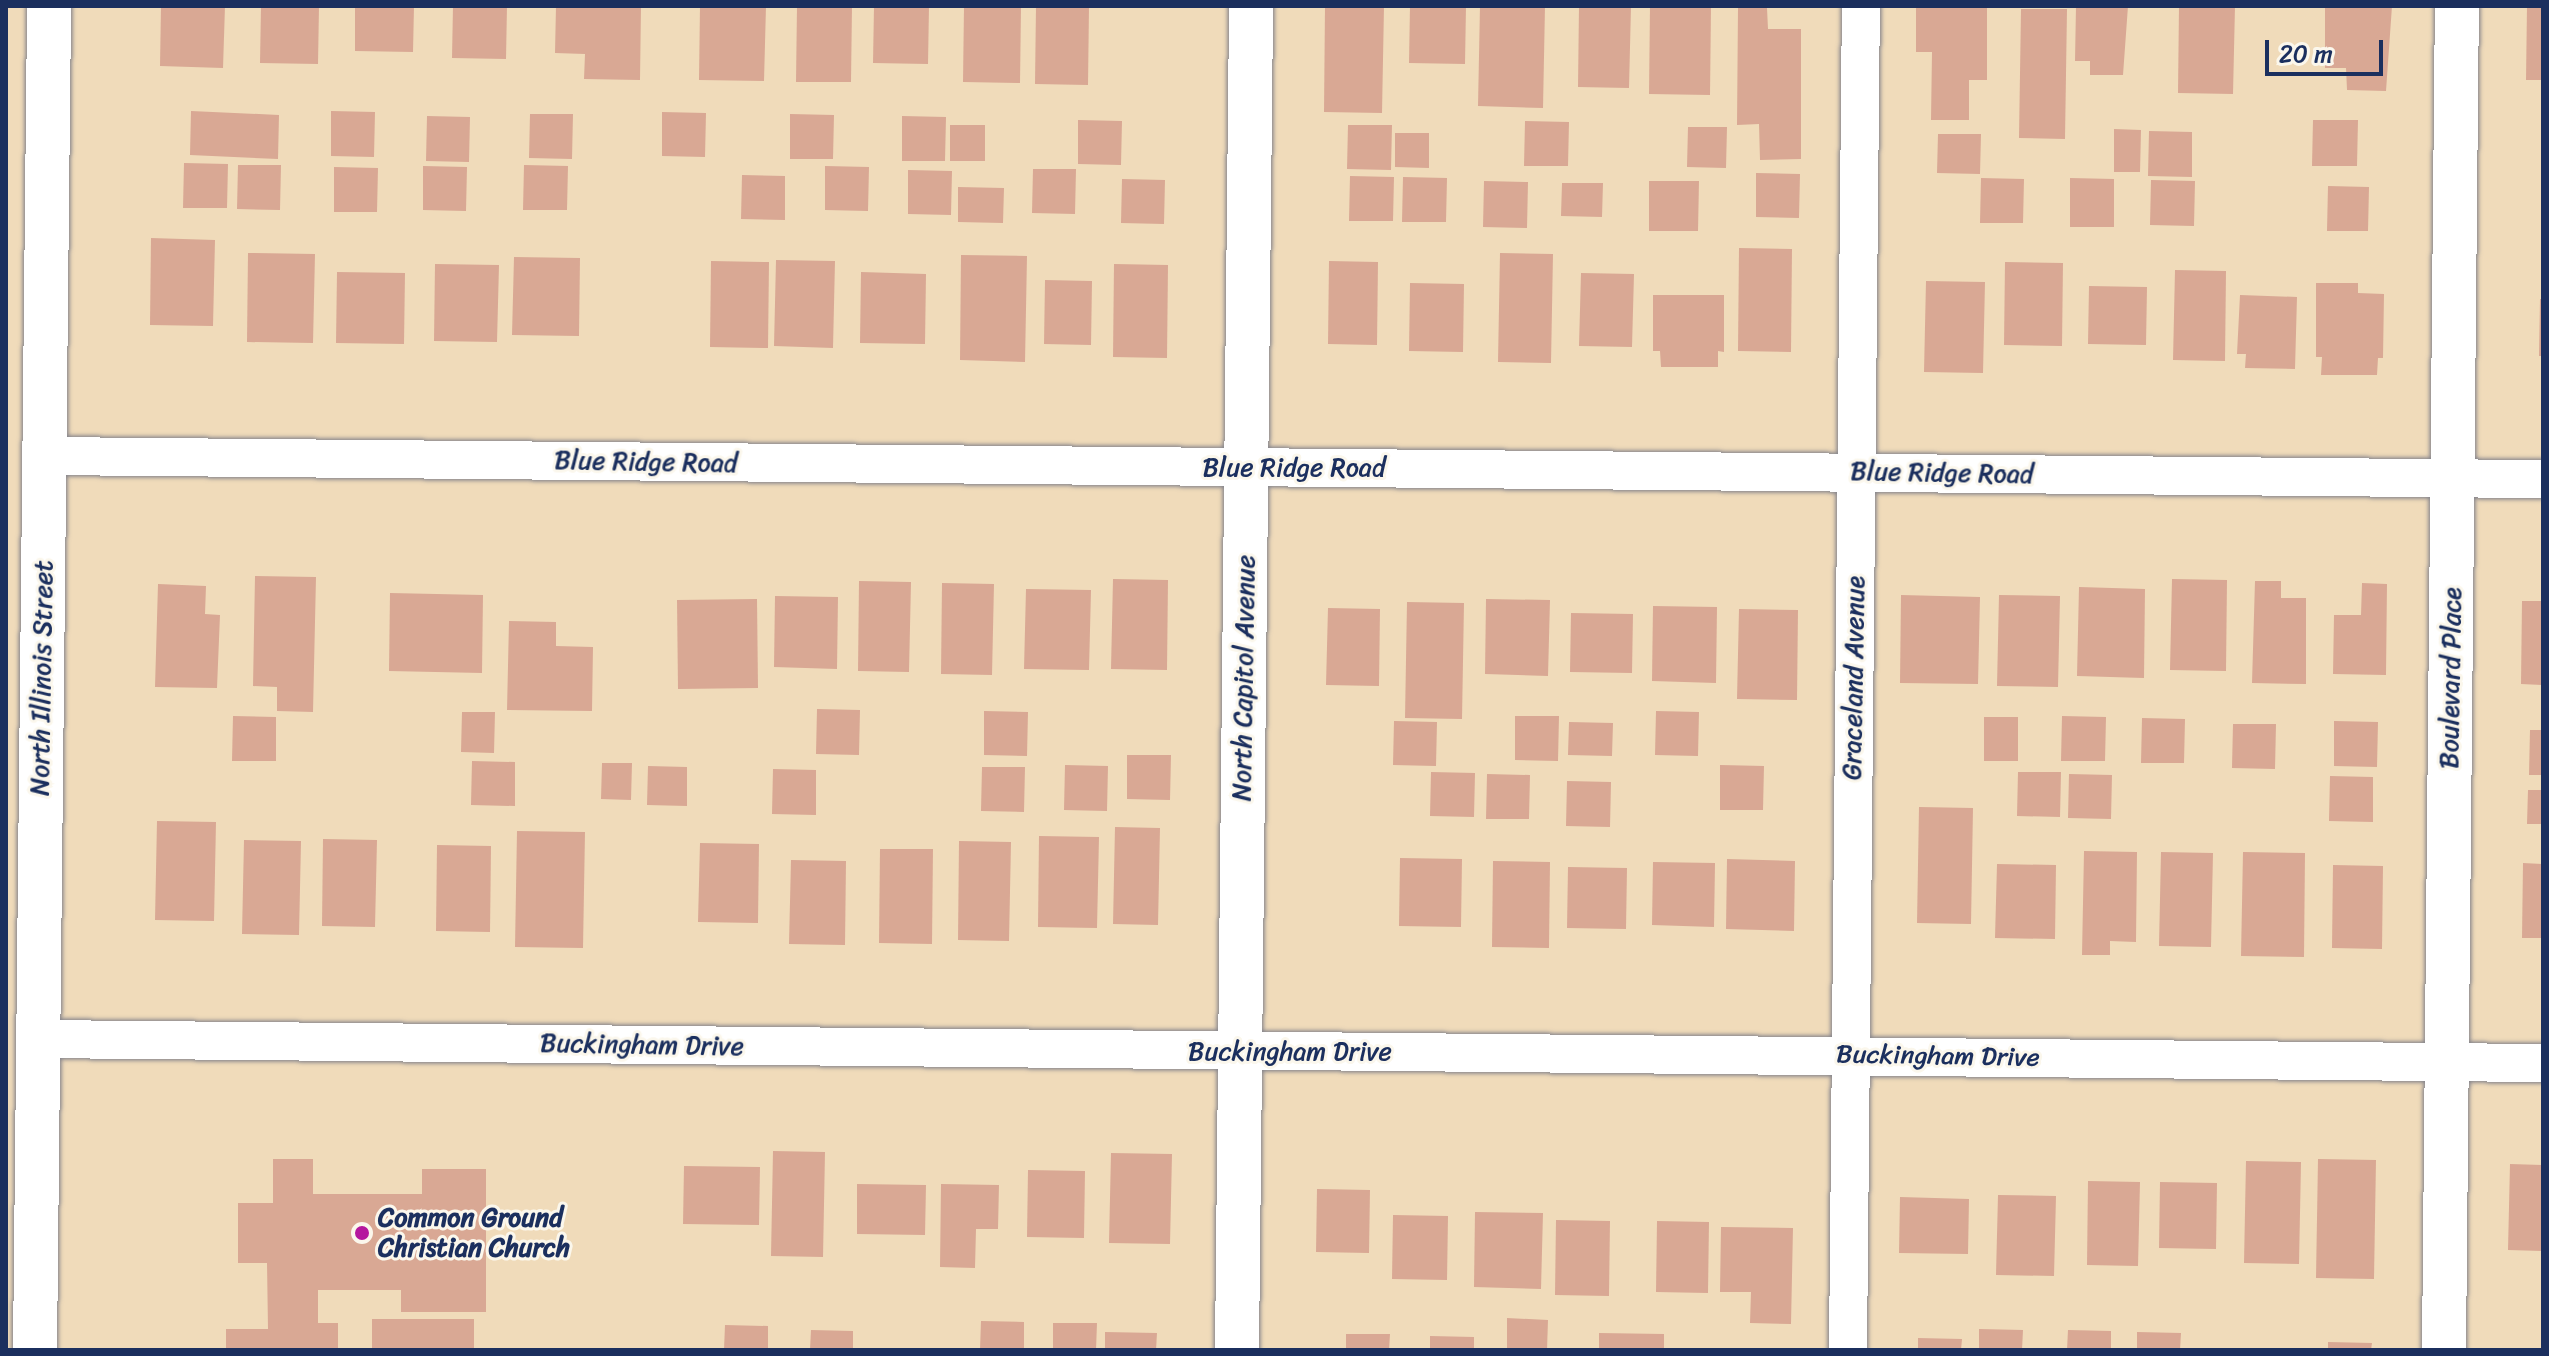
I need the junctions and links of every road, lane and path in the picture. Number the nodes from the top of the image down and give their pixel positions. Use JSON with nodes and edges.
{"nodes":[{"id":1,"x":49,"y":6,"type":"edge"},
{"id":2,"x":1251,"y":6,"type":"edge"},
{"id":3,"x":1861,"y":6,"type":"edge"},
{"id":4,"x":2457,"y":6,"type":"edge"},
{"id":5,"x":45,"y":456,"type":"junction"},
{"id":6,"x":1246,"y":468,"type":"junction"},
{"id":7,"x":1856,"y":472,"type":"junction"},
{"id":8,"x":2453,"y":479,"type":"junction"},
{"id":9,"x":2543,"y":479,"type":"edge"},
{"id":10,"x":38,"y":1039,"type":"junction"},
{"id":11,"x":1241,"y":1051,"type":"junction"},
{"id":12,"x":1850,"y":1055,"type":"junction"},
{"id":13,"x":2447,"y":1062,"type":"junction"},
{"id":14,"x":2543,"y":1063,"type":"edge"},
{"id":15,"x":35,"y":1350,"type":"edge"},
{"id":16,"x":1237,"y":1350,"type":"edge"},
{"id":17,"x":1848,"y":1350,"type":"edge"},
{"id":18,"x":2444,"y":1350,"type":"edge"}],
"edges":[{"from":1,"to":5,"type":"street","name":"North Illinois Street"},
{"from":2,"to":6,"type":"street","name":"North Capitol Avenue"},
{"from":3,"to":7,"type":"street","name":"Graceland Avenue"},
{"from":4,"to":8,"type":"street","name":"Boulevard Place"},
{"from":5,"to":6,"type":"street","name":"Blue Ridge Road"},
{"from":5,"to":10,"type":"street","name":"North Illinois Street"},
{"from":6,"to":7,"type":"street","name":"Blue Ridge Road"},
{"from":6,"to":11,"type":"street","name":"North Capitol Avenue"},
{"from":7,"to":8,"type":"street","name":"Blue Ridge Road"},
{"from":7,"to":12,"type":"street","name":"Graceland Avenue"},
{"from":8,"to":9,"type":"street","name":"Blue Ridge Road"},
{"from":8,"to":13,"type":"street","name":"Boulevard Place"},
{"from":10,"to":11,"type":"street","name":"Buckingham Drive"},
{"from":10,"to":15,"type":"street","name":"North Illinois Street"},
{"from":11,"to":12,"type":"street","name":"Buckingham Drive"},
{"from":11,"to":16,"type":"street","name":"North Capitol Avenue"},
{"from":12,"to":13,"type":"street","name":"Buckingham Drive"},
{"from":12,"to":17,"type":"street","name":"Graceland Avenue"},
{"from":13,"to":14,"type":"street","name":"Buckingham Drive"},
{"from":13,"to":18,"type":"street","name":"Boulevard Place"}]}
